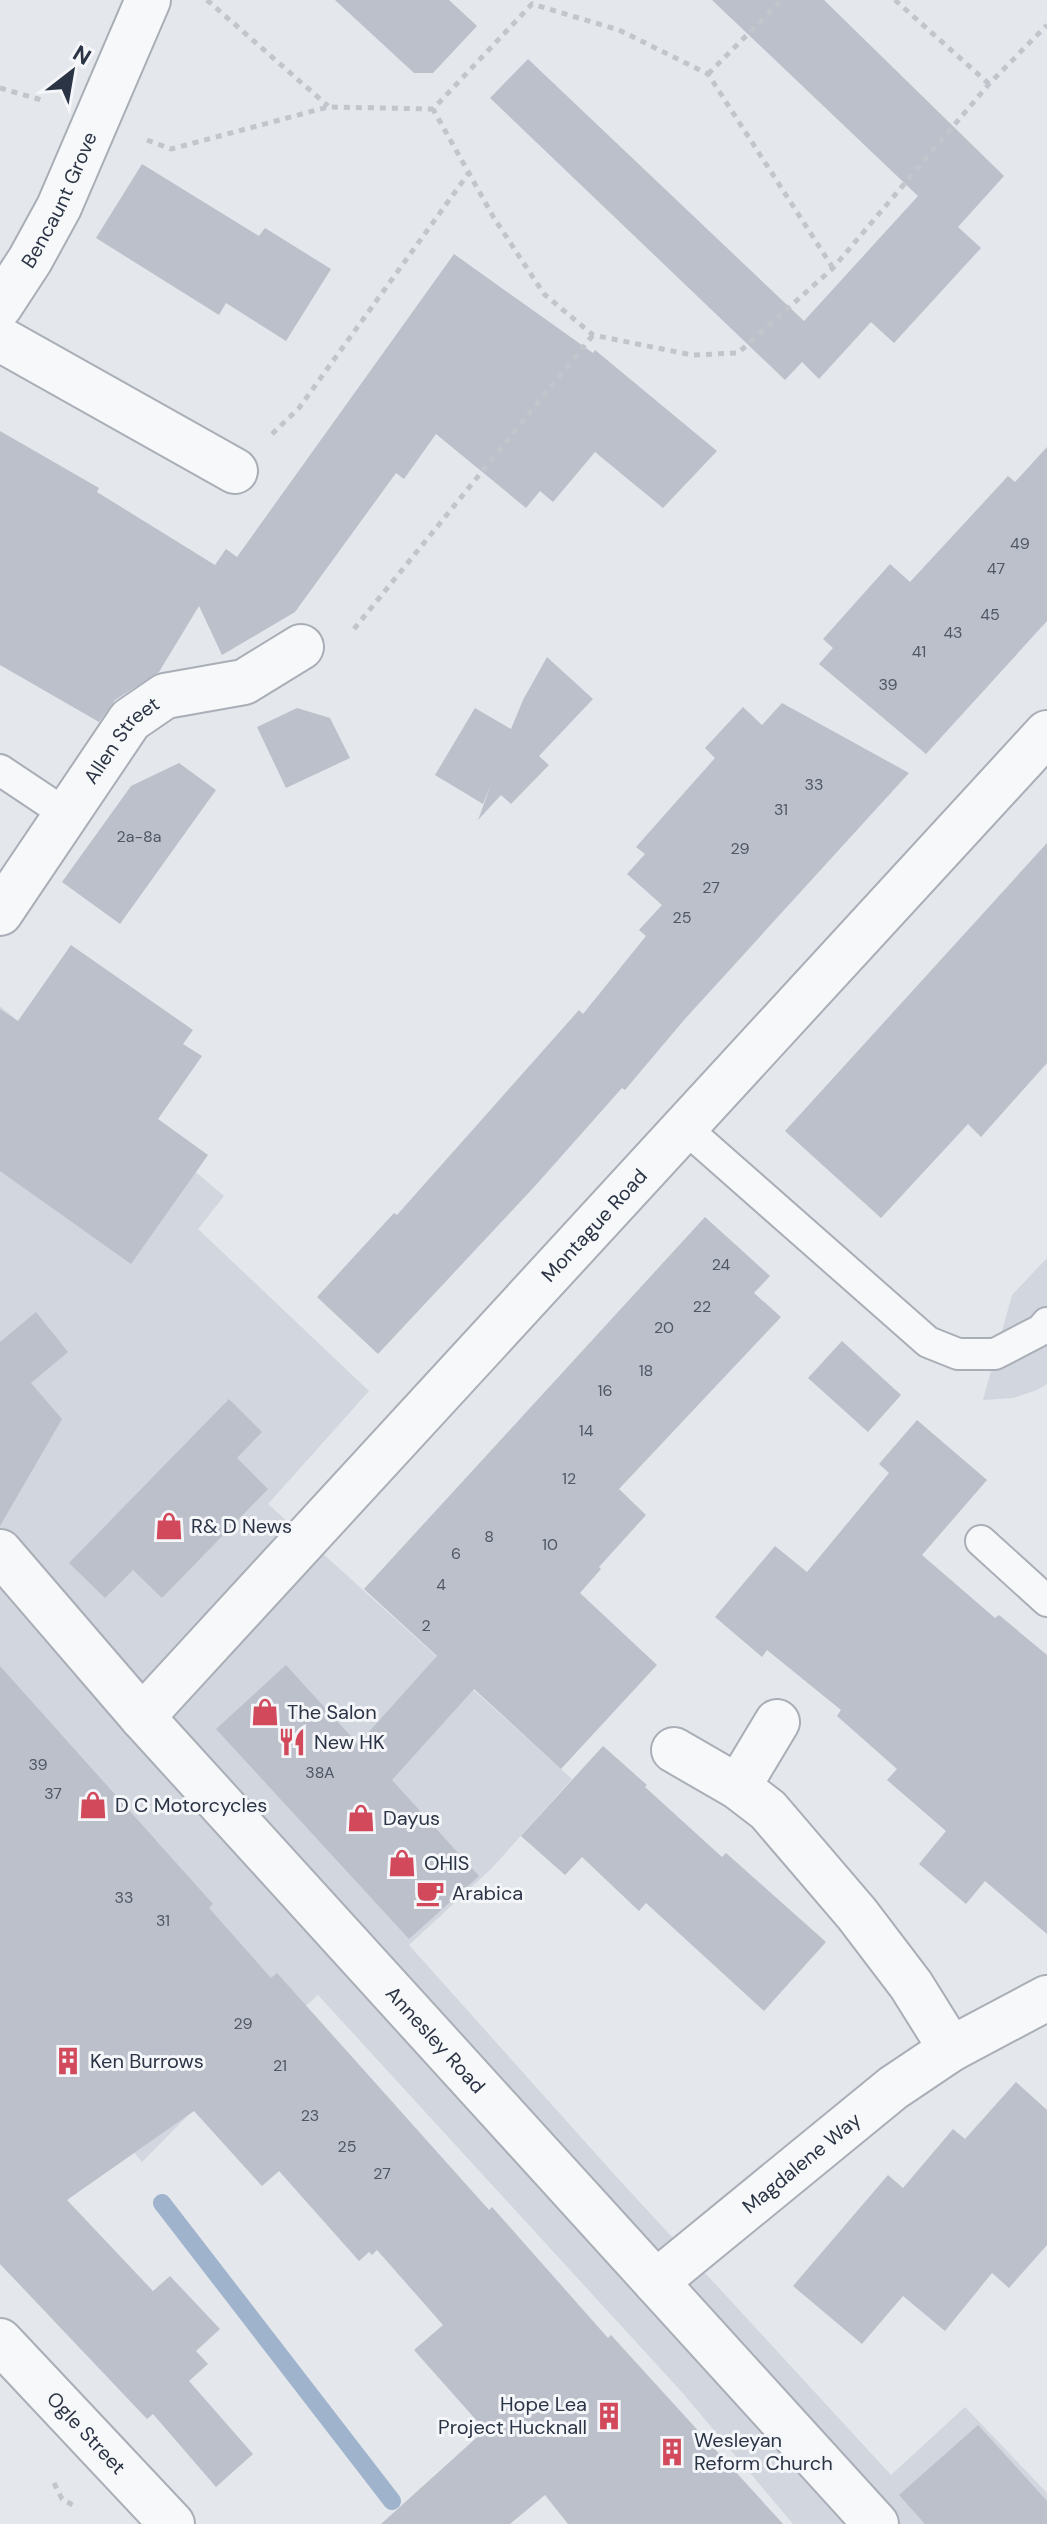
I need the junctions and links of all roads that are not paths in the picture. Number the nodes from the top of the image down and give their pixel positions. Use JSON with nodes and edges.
{"nodes":[{"id":1,"x":148,"y":0,"type":"edge"},
{"id":2,"x":0,"y":306,"type":"edge"},
{"id":3,"x":0,"y":339,"type":"edge"},
{"id":4,"x":235,"y":471,"type":"road end"},
{"id":5,"x":301,"y":647,"type":"road end"},
{"id":6,"x":1047,"y":733,"type":"edge"},
{"id":7,"x":0,"y":770,"type":"edge"},
{"id":8,"x":66,"y":814,"type":"junction"},
{"id":9,"x":0,"y":913,"type":"edge"},
{"id":10,"x":684,"y":1127,"type":"junction"},
{"id":11,"x":1047,"y":1323,"type":"edge"},
{"id":12,"x":981,"y":1541,"type":"dead end"},
{"id":13,"x":0,"y":1552,"type":"edge"},
{"id":14,"x":1047,"y":1601,"type":"edge"},
{"id":15,"x":142,"y":1717,"type":"junction"},
{"id":16,"x":777,"y":1722,"type":"dead end"},
{"id":17,"x":674,"y":1750,"type":"dead end"},
{"id":18,"x":738,"y":1787,"type":"junction"},
{"id":19,"x":1047,"y":1998,"type":"edge"},
{"id":20,"x":951,"y":2049,"type":"junction"},
{"id":21,"x":656,"y":2282,"type":"junction"},
{"id":22,"x":0,"y":2341,"type":"edge"},
{"id":23,"x":172,"y":2524,"type":"edge"},
{"id":24,"x":876,"y":2524,"type":"edge"}],
"edges":[{"from":1,"to":2,"type":"street","name":"Bencaunt Grove"},
{"from":3,"to":4,"type":"street"},
{"from":5,"to":8,"type":"street","name":"Allen Street"},
{"from":6,"to":10,"type":"street","name":"Montague Road"},
{"from":7,"to":8,"type":"lane"},
{"from":8,"to":9,"type":"street","name":"Allen Street"},
{"from":10,"to":11,"type":"lane"},
{"from":10,"to":15,"type":"street","name":"Montague Road"},
{"from":12,"to":14,"type":"lane"},
{"from":13,"to":15,"type":"street","name":"Annesley Road"},
{"from":15,"to":21,"type":"street","name":"Annesley Road"},
{"from":16,"to":18,"type":"street"},
{"from":17,"to":18,"type":"street"},
{"from":18,"to":20,"type":"street"},
{"from":19,"to":20,"type":"street","name":"Magdalene Way"},
{"from":20,"to":21,"type":"street","name":"Magdalene Way"},
{"from":21,"to":24,"type":"street","name":"Annesley Road"},
{"from":22,"to":23,"type":"street","name":"Ogle Street"}]}
